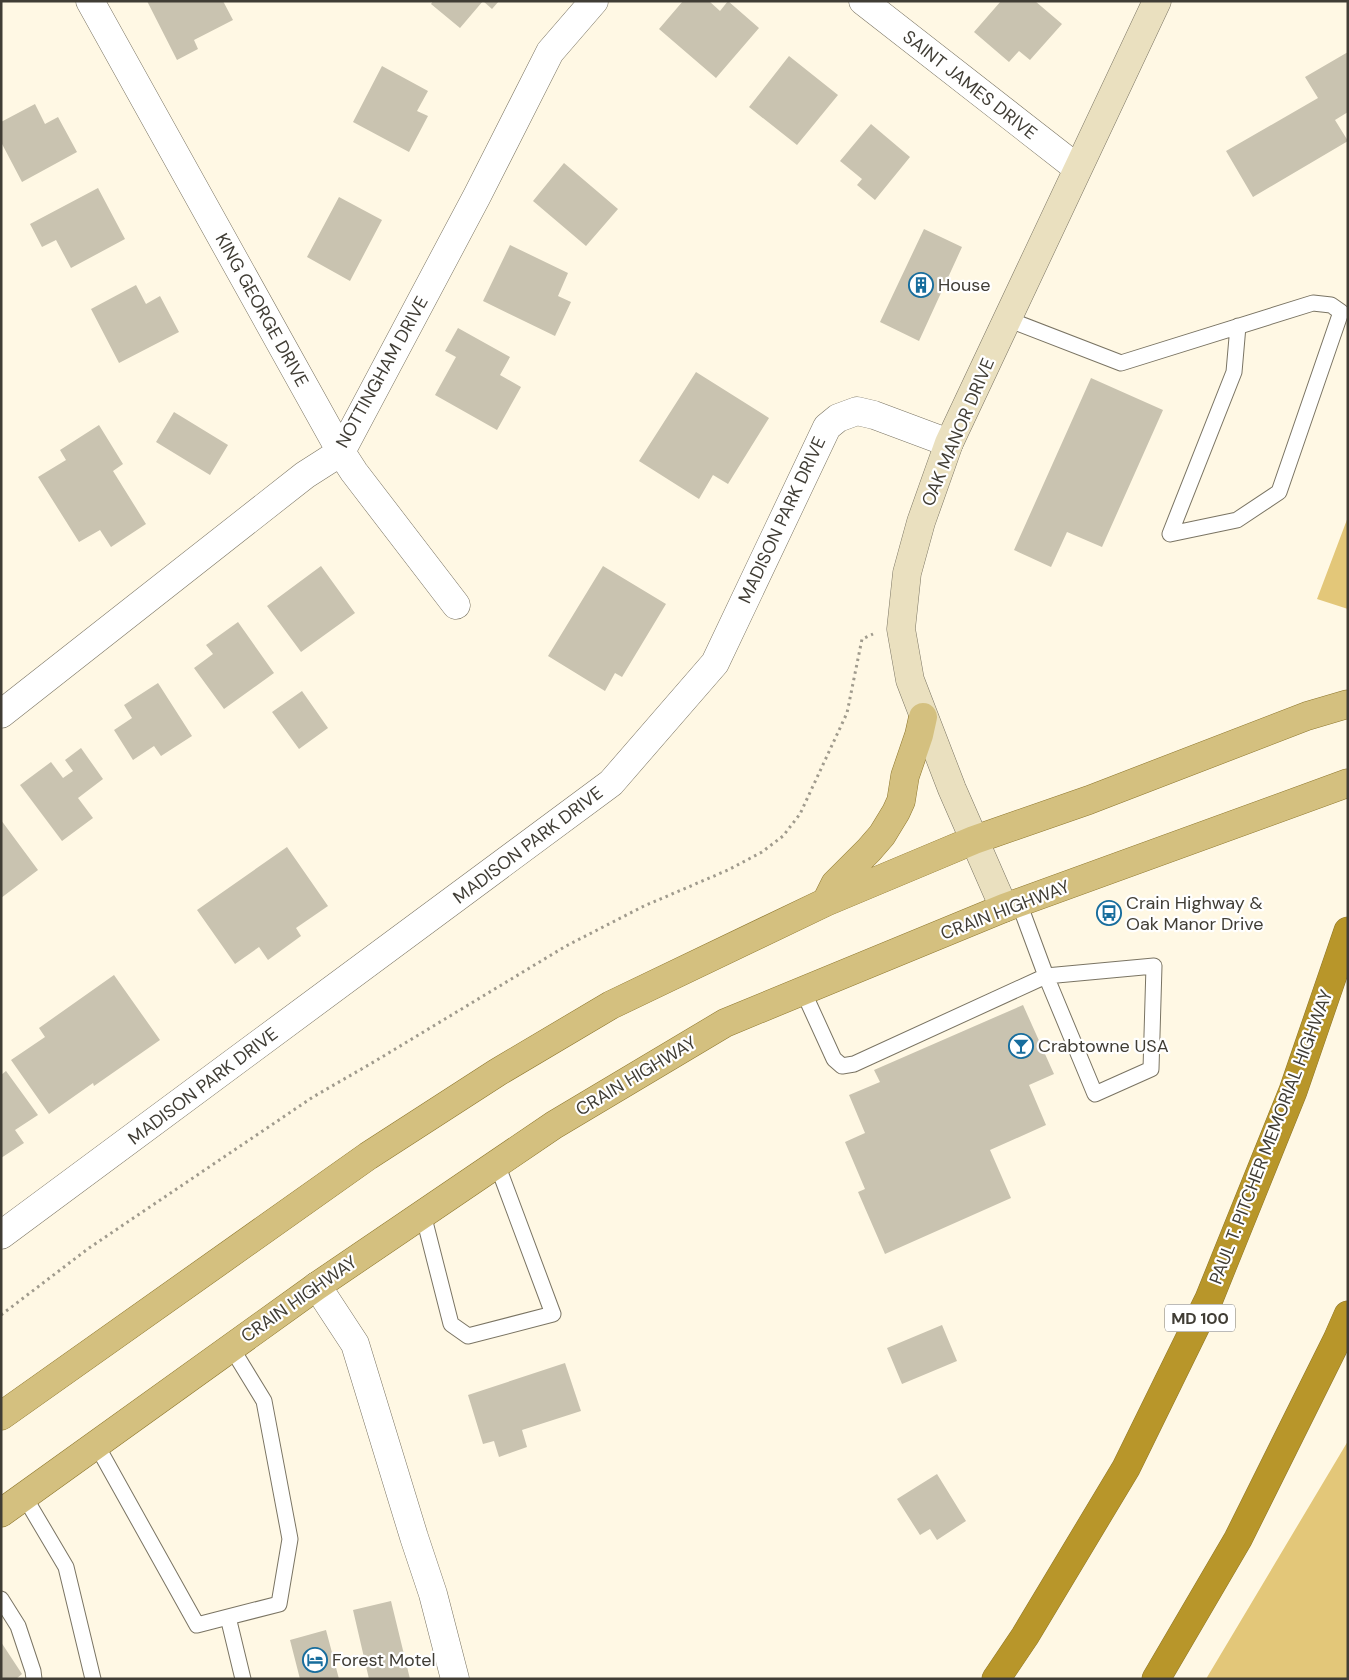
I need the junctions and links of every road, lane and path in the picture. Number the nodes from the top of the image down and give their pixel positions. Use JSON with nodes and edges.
{"nodes":[{"id":1,"x":90,"y":1,"type":"edge"},
{"id":2,"x":594,"y":1,"type":"edge"},
{"id":3,"x":863,"y":1,"type":"edge"},
{"id":4,"x":1157,"y":1,"type":"edge"},
{"id":5,"x":1078,"y":168,"type":"junction"},
{"id":6,"x":1007,"y":319,"type":"junction"},
{"id":7,"x":1238,"y":326,"type":"junction"},
{"id":8,"x":949,"y":443,"type":"junction"},
{"id":9,"x":341,"y":452,"type":"junction"},
{"id":10,"x":456,"y":605,"type":"dead end"},
{"id":11,"x":901,"y":629,"type":"junction"},
{"id":12,"x":1348,"y":704,"type":"edge"},
{"id":13,"x":1,"y":714,"type":"edge"},
{"id":14,"x":923,"y":717,"type":"junction"},
{"id":15,"x":1348,"y":783,"type":"edge"},
{"id":16,"x":974,"y":840,"type":"junction"},
{"id":17,"x":826,"y":902,"type":"junction"},
{"id":18,"x":1011,"y":906,"type":"junction"},
{"id":19,"x":1348,"y":931,"type":"edge"},
{"id":20,"x":1046,"y":976,"type":"junction"},
{"id":21,"x":803,"y":991,"type":"junction"},
{"id":22,"x":497,"y":1164,"type":"junction"},
{"id":23,"x":423,"y":1214,"type":"junction"},
{"id":24,"x":1,"y":1235,"type":"edge"},
{"id":25,"x":317,"y":1286,"type":"junction"},
{"id":26,"x":1,"y":1315,"type":"edge"},
{"id":27,"x":1348,"y":1315,"type":"edge"},
{"id":28,"x":231,"y":1347,"type":"junction"},
{"id":29,"x":1,"y":1416,"type":"edge"},
{"id":30,"x":96,"y":1444,"type":"junction"},
{"id":31,"x":24,"y":1496,"type":"junction"},
{"id":32,"x":1,"y":1513,"type":"edge"},
{"id":33,"x":1,"y":1599,"type":"edge"},
{"id":34,"x":228,"y":1617,"type":"junction"},
{"id":35,"x":34,"y":1679,"type":"edge"},
{"id":36,"x":93,"y":1679,"type":"edge"},
{"id":37,"x":243,"y":1679,"type":"edge"},
{"id":38,"x":455,"y":1679,"type":"edge"},
{"id":39,"x":996,"y":1679,"type":"edge"},
{"id":40,"x":1156,"y":1679,"type":"edge"}],
"edges":[{"from":1,"to":9,"type":"street","name":"KING GEORGE DRIVE"},
{"from":2,"to":9,"type":"street","name":"NOTTINGHAM DRIVE"},
{"from":3,"to":5,"type":"street","name":"SAINT JAMES DRIVE"},
{"from":4,"to":5,"type":"street","name":"OAK MANOR DRIVE"},
{"from":5,"to":6,"type":"street","name":"OAK MANOR DRIVE"},
{"from":6,"to":7,"type":"lane"},
{"from":6,"to":8,"type":"street","name":"OAK MANOR DRIVE"},
{"from":7,"to":7,"type":"lane"},
{"from":8,"to":11,"type":"street","name":"OAK MANOR DRIVE"},
{"from":8,"to":24,"type":"street","name":"MADISON PARK DRIVE"},
{"from":9,"to":10,"type":"street","name":"KING GEORGE DRIVE"},
{"from":9,"to":13,"type":"street","name":"NOTTINGHAM DRIVE"},
{"from":11,"to":14,"type":"street","name":"OAK MANOR DRIVE"},
{"from":11,"to":26,"type":"path"},
{"from":12,"to":16,"type":"main road"},
{"from":14,"to":16,"type":"street","name":"OAK MANOR DRIVE"},
{"from":14,"to":17,"type":"main road"},
{"from":15,"to":18,"type":"main road","name":"CRAIN HIGHWAY"},
{"from":16,"to":17,"type":"main road"},
{"from":16,"to":18,"type":"street","name":"OAK MANOR DRIVE"},
{"from":17,"to":29,"type":"main road"},
{"from":18,"to":20,"type":"lane"},
{"from":18,"to":21,"type":"main road","name":"CRAIN HIGHWAY"},
{"from":19,"to":39,"type":"highway","name":"PAUL T. PITCHER MEMORIAL HIGHWAY","number":"MD 100"},
{"from":20,"to":20,"type":"lane"},
{"from":20,"to":21,"type":"lane"},
{"from":21,"to":22,"type":"main road","name":"CRAIN HIGHWAY"},
{"from":22,"to":23,"type":"main road","name":"CRAIN HIGHWAY"},
{"from":22,"to":23,"type":"lane"},
{"from":23,"to":25,"type":"main road","name":"CRAIN HIGHWAY"},
{"from":25,"to":28,"type":"main road","name":"CRAIN HIGHWAY"},
{"from":25,"to":38,"type":"street"},
{"from":27,"to":40,"type":"highway"},
{"from":28,"to":30,"type":"main road","name":"CRAIN HIGHWAY"},
{"from":28,"to":34,"type":"lane"},
{"from":30,"to":31,"type":"main road","name":"CRAIN HIGHWAY"},
{"from":30,"to":34,"type":"lane"},
{"from":31,"to":32,"type":"main road","name":"CRAIN HIGHWAY"},
{"from":31,"to":36,"type":"lane"},
{"from":33,"to":35,"type":"lane"},
{"from":34,"to":37,"type":"lane"}]}
